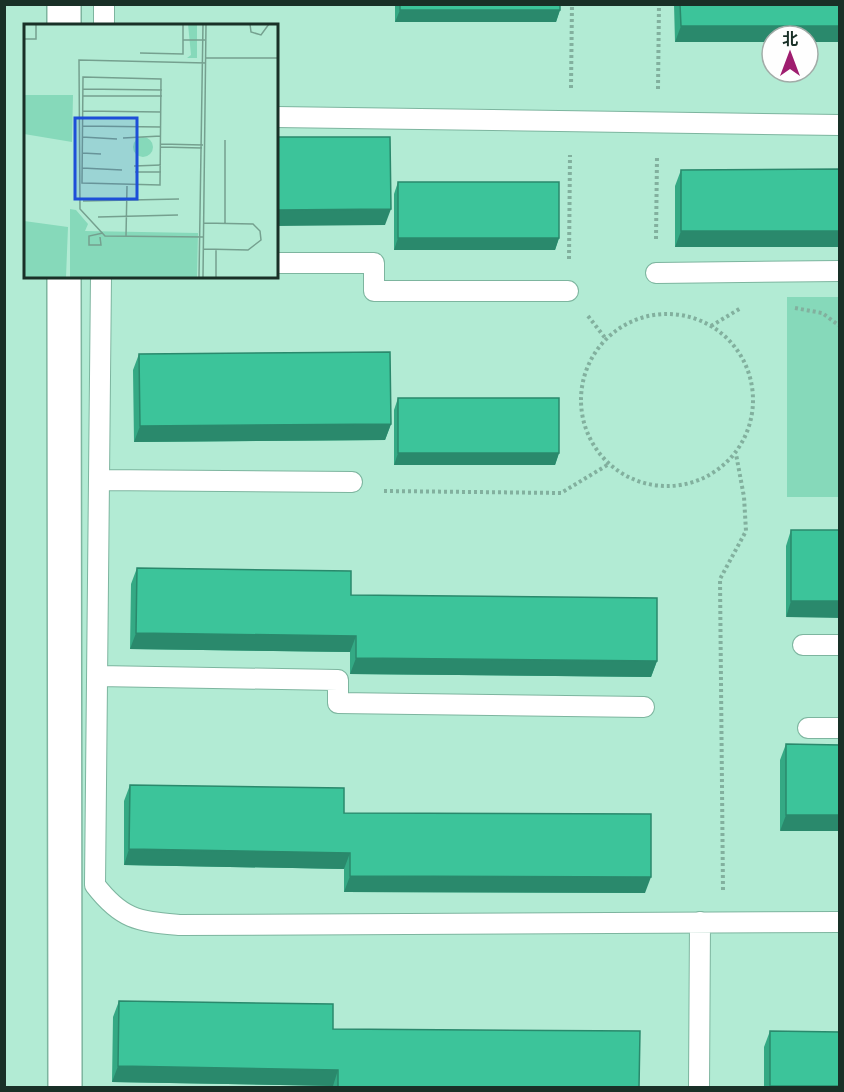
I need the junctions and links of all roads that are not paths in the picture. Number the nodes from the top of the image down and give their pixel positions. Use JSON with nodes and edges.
{"nodes":[{"id":1,"x":64,"y":4,"type":"edge"},
{"id":2,"x":104,"y":4,"type":"edge"},
{"id":3,"x":64,"y":24,"type":"edge"},
{"id":4,"x":104,"y":24,"type":"edge"},
{"id":5,"x":278,"y":117,"type":"edge"},
{"id":6,"x":840,"y":125,"type":"edge"},
{"id":7,"x":278,"y":263,"type":"edge"},
{"id":8,"x":840,"y":271,"type":"edge"},
{"id":9,"x":656,"y":273,"type":"road end"},
{"id":10,"x":64,"y":278,"type":"edge"},
{"id":11,"x":101,"y":278,"type":"edge"},
{"id":12,"x":568,"y":291,"type":"dead end"},
{"id":13,"x":99,"y":480,"type":"junction"},
{"id":14,"x":352,"y":482,"type":"dead end"},
{"id":15,"x":803,"y":645,"type":"dead end"},
{"id":16,"x":840,"y":645,"type":"edge"},
{"id":17,"x":98,"y":676,"type":"junction"},
{"id":18,"x":644,"y":707,"type":"dead end"},
{"id":19,"x":808,"y":728,"type":"dead end"},
{"id":20,"x":840,"y":728,"type":"edge"},
{"id":21,"x":700,"y":922,"type":"junction"},
{"id":22,"x":840,"y":922,"type":"edge"},
{"id":23,"x":65,"y":1088,"type":"edge"},
{"id":24,"x":699,"y":1088,"type":"edge"}],
"edges":[{"from":1,"to":3,"type":"street"},
{"from":2,"to":4,"type":"lane"},
{"from":5,"to":6,"type":"lane"},
{"from":7,"to":12,"type":"lane"},
{"from":8,"to":9,"type":"lane"},
{"from":10,"to":23,"type":"street"},
{"from":11,"to":13,"type":"lane"},
{"from":13,"to":14,"type":"lane"},
{"from":13,"to":17,"type":"lane"},
{"from":15,"to":16,"type":"lane"},
{"from":17,"to":18,"type":"lane"},
{"from":17,"to":21,"type":"lane"},
{"from":19,"to":20,"type":"lane"},
{"from":21,"to":22,"type":"lane"},
{"from":21,"to":24,"type":"lane"}]}
